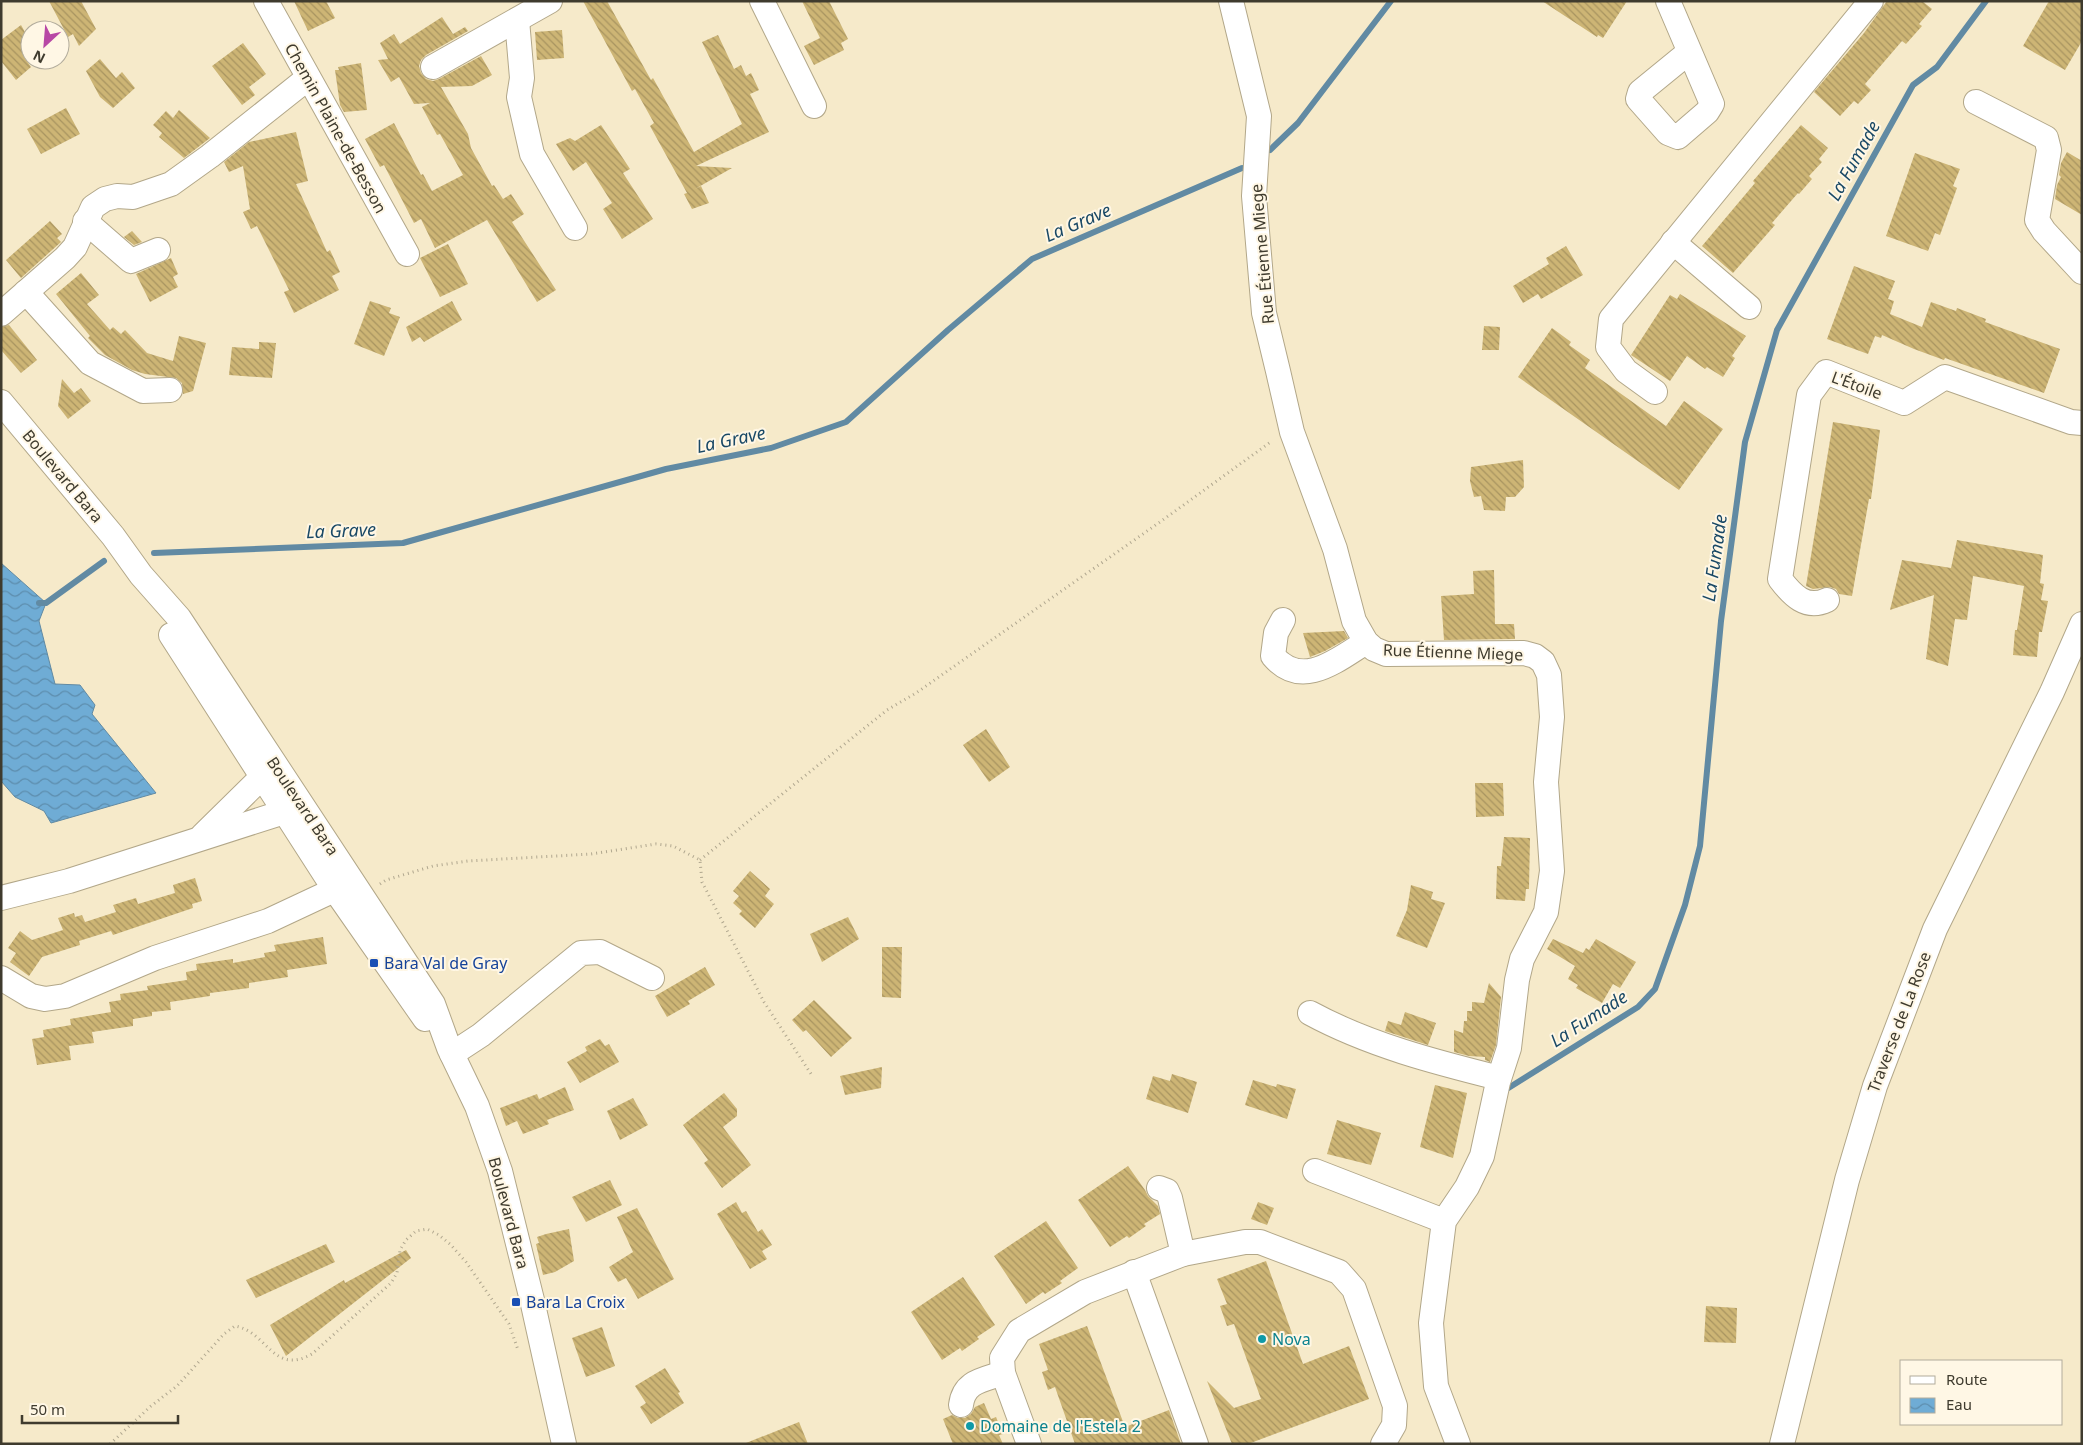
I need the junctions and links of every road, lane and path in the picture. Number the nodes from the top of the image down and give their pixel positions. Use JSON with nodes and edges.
{"nodes":[{"id":1,"x":266,"y":1,"type":"edge"},
{"id":2,"x":550,"y":1,"type":"edge"},
{"id":3,"x":762,"y":1,"type":"edge"},
{"id":4,"x":1231,"y":1,"type":"edge"},
{"id":5,"x":1668,"y":1,"type":"edge"},
{"id":6,"x":1870,"y":1,"type":"edge"},
{"id":7,"x":517,"y":20,"type":"junction"},
{"id":8,"x":1689,"y":52,"type":"dead end"},
{"id":9,"x":433,"y":67,"type":"dead end"},
{"id":10,"x":308,"y":78,"type":"junction"},
{"id":11,"x":1976,"y":102,"type":"dead end"},
{"id":12,"x":814,"y":106,"type":"dead end"},
{"id":13,"x":86,"y":222,"type":"junction"},
{"id":14,"x":575,"y":228,"type":"dead end"},
{"id":15,"x":1673,"y":242,"type":"junction"},
{"id":16,"x":158,"y":250,"type":"dead end"},
{"id":17,"x":407,"y":254,"type":"dead end"},
{"id":18,"x":2082,"y":272,"type":"edge"},
{"id":19,"x":26,"y":292,"type":"junction"},
{"id":20,"x":1749,"y":307,"type":"dead end"},
{"id":21,"x":1,"y":314,"type":"edge"},
{"id":22,"x":170,"y":390,"type":"dead end"},
{"id":23,"x":1655,"y":392,"type":"dead end"},
{"id":24,"x":1,"y":402,"type":"edge"},
{"id":25,"x":2082,"y":423,"type":"edge"},
{"id":26,"x":1292,"y":432,"type":"junction"},
{"id":27,"x":1827,"y":600,"type":"dead end"},
{"id":28,"x":1283,"y":620,"type":"dead end"},
{"id":29,"x":2082,"y":624,"type":"edge"},
{"id":30,"x":1366,"y":642,"type":"junction"},
{"id":31,"x":270,"y":772,"type":"junction"},
{"id":32,"x":293,"y":808,"type":"junction"},
{"id":33,"x":198,"y":840,"type":"junction"},
{"id":34,"x":700,"y":860,"type":"junction"},
{"id":35,"x":350,"y":889,"type":"junction"},
{"id":36,"x":1,"y":898,"type":"edge"},
{"id":37,"x":1,"y":978,"type":"edge"},
{"id":38,"x":652,"y":978,"type":"dead end"},
{"id":39,"x":1310,"y":1014,"type":"dead end"},
{"id":40,"x":450,"y":1051,"type":"junction"},
{"id":41,"x":1490,"y":1076,"type":"junction"},
{"id":42,"x":813,"y":1077,"type":"dead end"},
{"id":43,"x":1315,"y":1171,"type":"dead end"},
{"id":44,"x":1159,"y":1188,"type":"dead end"},
{"id":45,"x":1444,"y":1221,"type":"junction"},
{"id":46,"x":1183,"y":1254,"type":"junction"},
{"id":47,"x":1134,"y":1272,"type":"junction"},
{"id":48,"x":522,"y":1359,"type":"dead end"},
{"id":49,"x":1003,"y":1373,"type":"junction"},
{"id":50,"x":961,"y":1405,"type":"dead end"},
{"id":51,"x":110,"y":1444,"type":"edge"},
{"id":52,"x":564,"y":1444,"type":"edge"},
{"id":53,"x":1029,"y":1444,"type":"edge"},
{"id":54,"x":1196,"y":1444,"type":"edge"},
{"id":55,"x":1383,"y":1444,"type":"edge"},
{"id":56,"x":1458,"y":1444,"type":"edge"},
{"id":57,"x":1782,"y":1444,"type":"edge"}],
"edges":[{"from":1,"to":10,"type":"street","name":"Chemin Plaine-de-Besson"},
{"from":2,"to":7,"type":"street"},
{"from":3,"to":12,"type":"street"},
{"from":4,"to":26,"type":"street","name":"Rue Étienne Miege"},
{"from":5,"to":8,"type":"street"},
{"from":6,"to":15,"type":"street"},
{"from":7,"to":9,"type":"street"},
{"from":7,"to":14,"type":"street"},
{"from":10,"to":13,"type":"street"},
{"from":10,"to":17,"type":"street","name":"Chemin Plaine-de-Besson"},
{"from":11,"to":18,"type":"street"},
{"from":13,"to":16,"type":"street"},
{"from":13,"to":19,"type":"street"},
{"from":15,"to":20,"type":"street"},
{"from":15,"to":23,"type":"street"},
{"from":19,"to":21,"type":"street"},
{"from":19,"to":22,"type":"street"},
{"from":24,"to":31,"type":"street","name":"Boulevard Bara"},
{"from":25,"to":27,"type":"street","name":"L'Étoile"},
{"from":26,"to":30,"type":"street","name":"Rue Étienne Miege"},
{"from":26,"to":34,"type":"path"},
{"from":28,"to":30,"type":"street"},
{"from":29,"to":57,"type":"street","name":"Traverse de La Rose"},
{"from":30,"to":41,"type":"street","name":"Rue Étienne Miege"},
{"from":31,"to":32,"type":"street","name":"Boulevard Bara"},
{"from":31,"to":33,"type":"street"},
{"from":32,"to":33,"type":"street"},
{"from":32,"to":35,"type":"street","name":"Boulevard Bara"},
{"from":33,"to":36,"type":"street"},
{"from":34,"to":35,"type":"path"},
{"from":34,"to":42,"type":"path"},
{"from":35,"to":37,"type":"street"},
{"from":35,"to":40,"type":"street","name":"Boulevard Bara"},
{"from":38,"to":40,"type":"street"},
{"from":39,"to":41,"type":"street"},
{"from":40,"to":52,"type":"street","name":"Boulevard Bara"},
{"from":41,"to":45,"type":"street","name":"Rue Étienne Miege"},
{"from":43,"to":45,"type":"street"},
{"from":44,"to":46,"type":"street"},
{"from":45,"to":56,"type":"street","name":"Rue Étienne Miege"},
{"from":46,"to":47,"type":"street"},
{"from":46,"to":55,"type":"street"},
{"from":47,"to":49,"type":"street"},
{"from":47,"to":54,"type":"street"},
{"from":48,"to":51,"type":"path"},
{"from":49,"to":50,"type":"street"},
{"from":49,"to":53,"type":"street"}]}
